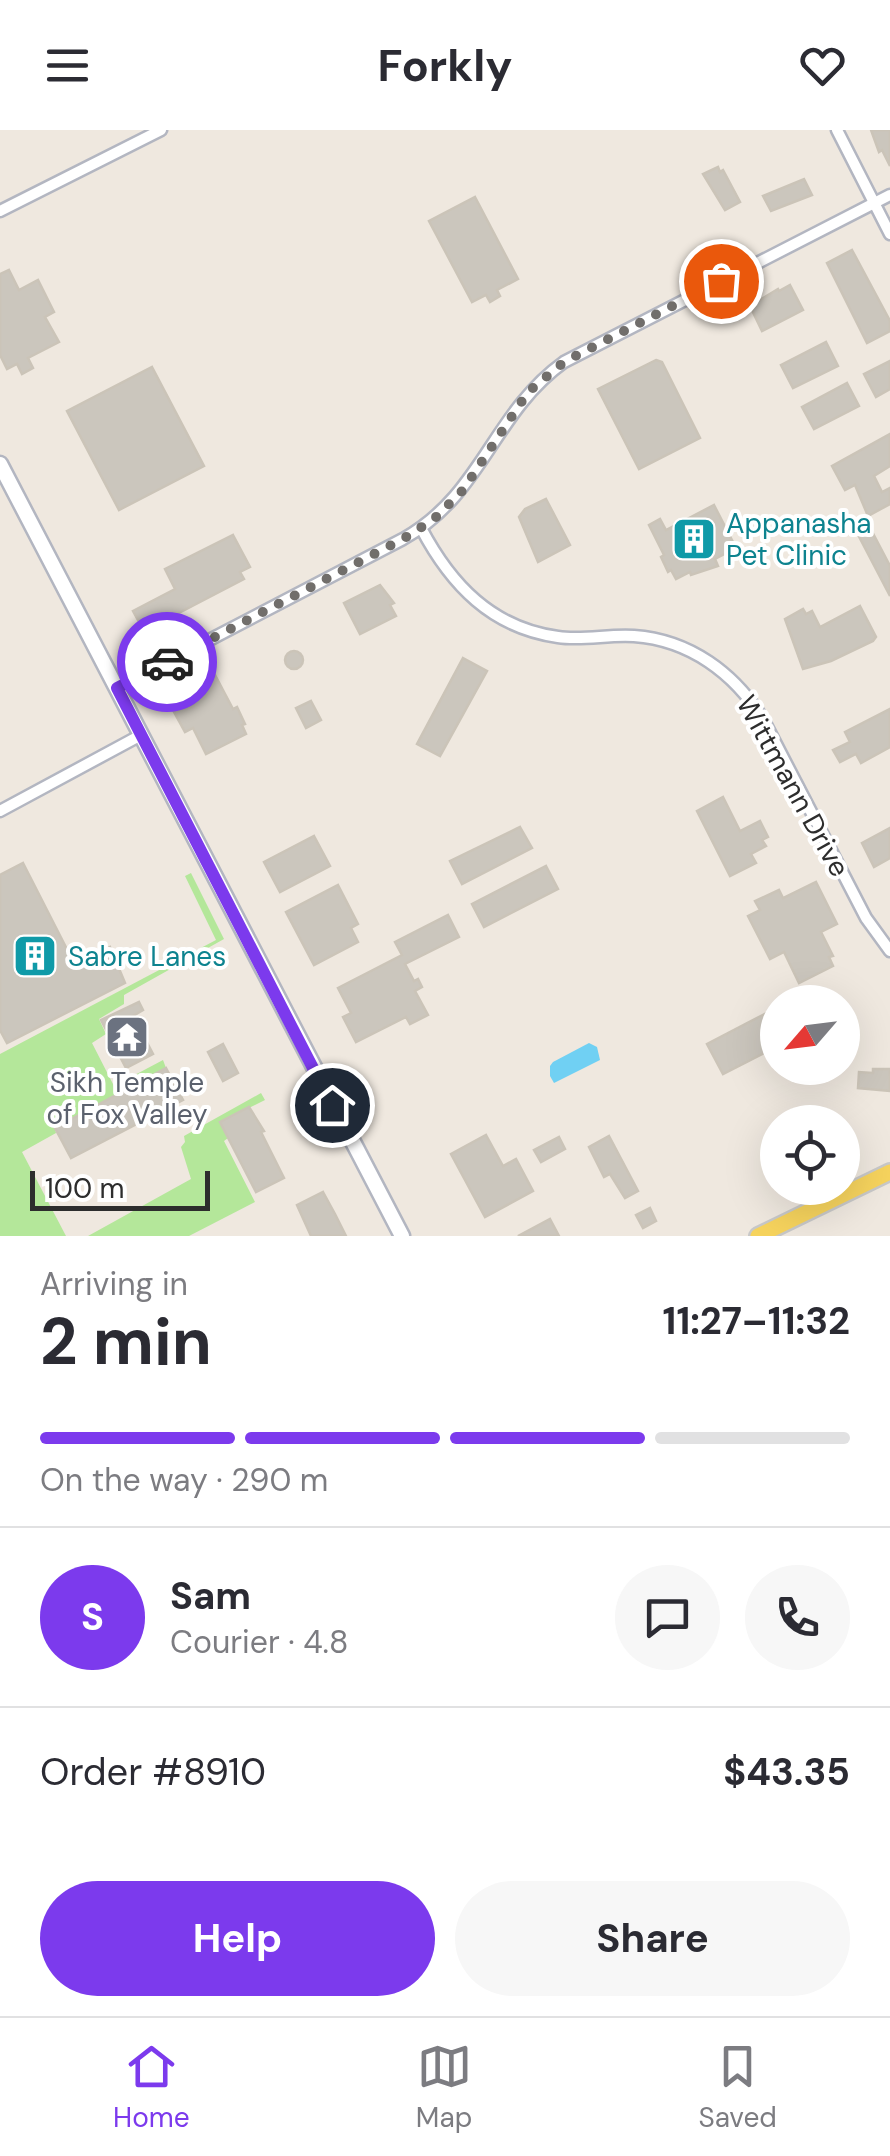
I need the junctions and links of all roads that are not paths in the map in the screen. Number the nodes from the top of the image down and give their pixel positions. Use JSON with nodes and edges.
{"nodes":[{"id":1,"x":161,"y":130,"type":"edge"},
{"id":2,"x":837,"y":130,"type":"edge"},
{"id":3,"x":890,"y":195,"type":"edge"},
{"id":4,"x":874,"y":203,"type":"junction"},
{"id":5,"x":0,"y":211,"type":"edge"},
{"id":6,"x":890,"y":234,"type":"edge"},
{"id":7,"x":0,"y":464,"type":"edge"},
{"id":8,"x":422,"y":528,"type":"junction"},
{"id":9,"x":117,"y":688,"type":"junction"},
{"id":10,"x":141,"y":735,"type":"junction"},
{"id":11,"x":0,"y":811,"type":"edge"},
{"id":12,"x":890,"y":952,"type":"edge"},
{"id":13,"x":890,"y":1172,"type":"edge"},
{"id":14,"x":402,"y":1236,"type":"edge"},
{"id":15,"x":758,"y":1236,"type":"edge"}],
"edges":[{"from":1,"to":5,"type":"street"},
{"from":2,"to":4,"type":"street"},
{"from":3,"to":4,"type":"street"},
{"from":4,"to":6,"type":"street"},
{"from":4,"to":8,"type":"street"},
{"from":7,"to":9,"type":"main road"},
{"from":8,"to":9,"type":"street"},
{"from":8,"to":12,"type":"street","name":"Wittmann Drive"},
{"from":9,"to":10,"type":"main road"},
{"from":10,"to":11,"type":"street"},
{"from":10,"to":14,"type":"main road"},
{"from":13,"to":15,"type":"main road"}]}
